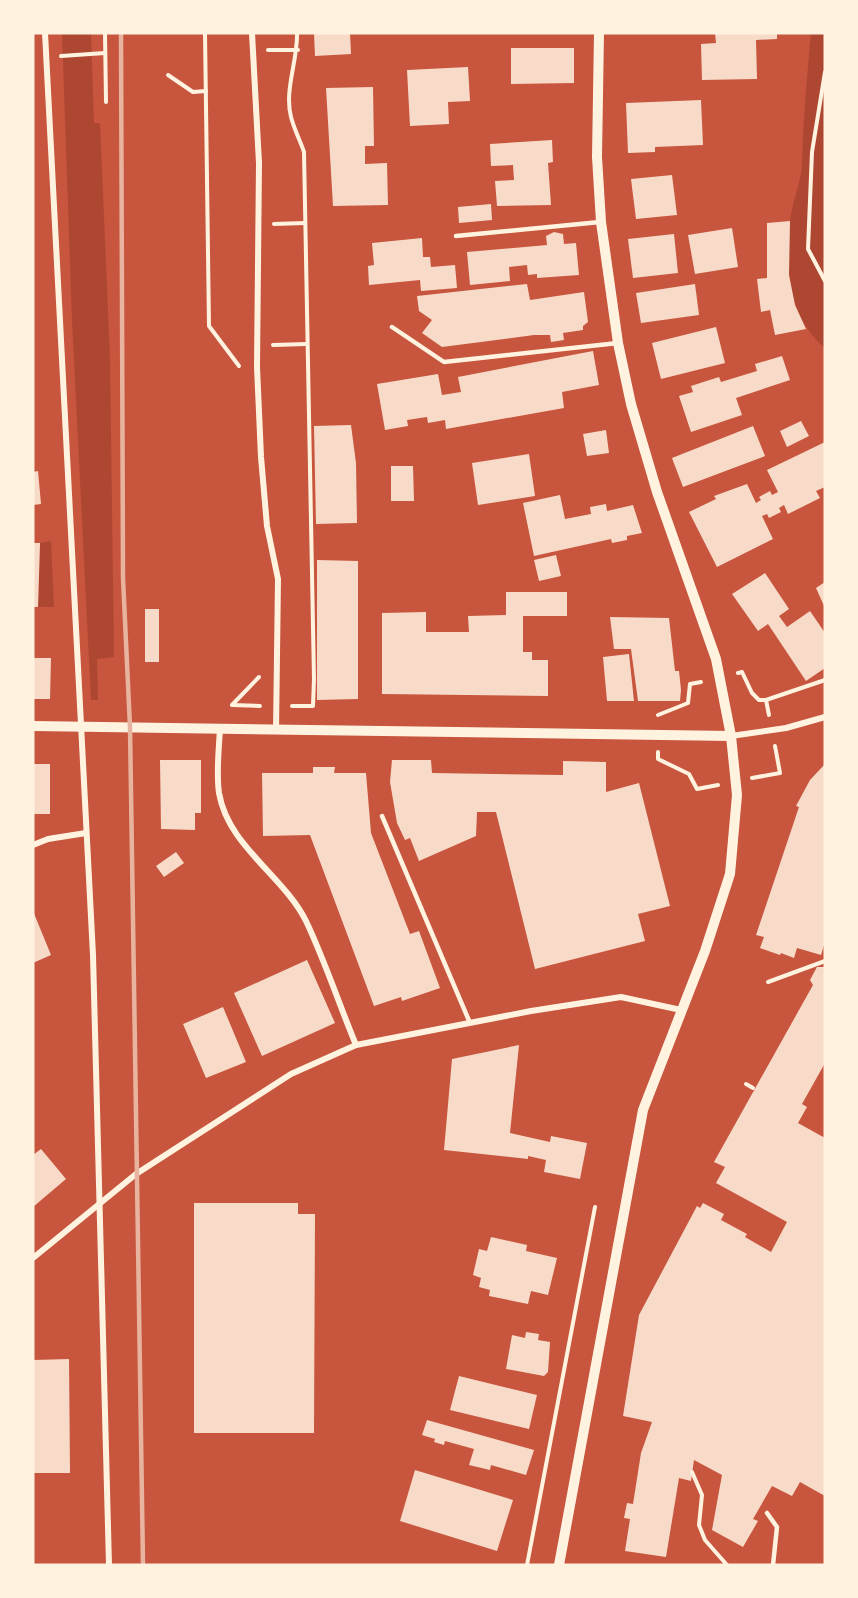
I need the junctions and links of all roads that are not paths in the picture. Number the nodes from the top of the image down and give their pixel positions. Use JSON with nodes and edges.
{"nodes":[{"id":1,"x":45,"y":33,"type":"edge"},
{"id":2,"x":252,"y":33,"type":"edge"},
{"id":3,"x":599,"y":33,"type":"edge"},
{"id":4,"x":601,"y":222,"type":"junction"},
{"id":5,"x":456,"y":236,"type":"dead end"},
{"id":6,"x":392,"y":327,"type":"dead end"},
{"id":7,"x":618,"y":343,"type":"junction"},
{"id":8,"x":825,"y":717,"type":"edge"},
{"id":9,"x":33,"y":726,"type":"edge"},
{"id":10,"x":80,"y":727,"type":"junction"},
{"id":11,"x":220,"y":728,"type":"junction"},
{"id":12,"x":276,"y":731,"type":"junction"},
{"id":13,"x":731,"y":736,"type":"junction"},
{"id":14,"x":382,"y":816,"type":"dead end"},
{"id":15,"x":86,"y":832,"type":"junction"},
{"id":16,"x":33,"y":845,"type":"edge"},
{"id":17,"x":681,"y":1010,"type":"junction"},
{"id":18,"x":470,"y":1023,"type":"junction"},
{"id":19,"x":356,"y":1045,"type":"junction"},
{"id":20,"x":101,"y":1202,"type":"junction"},
{"id":21,"x":33,"y":1258,"type":"edge"},
{"id":22,"x":767,"y":1513,"type":"dead end"},
{"id":23,"x":109,"y":1565,"type":"edge"},
{"id":24,"x":559,"y":1565,"type":"edge"},
{"id":25,"x":773,"y":1565,"type":"edge"}],
"edges":[{"from":1,"to":10,"type":"street"},
{"from":2,"to":12,"type":"street"},
{"from":3,"to":4,"type":"street"},
{"from":4,"to":5,"type":"lane"},
{"from":4,"to":7,"type":"street"},
{"from":6,"to":7,"type":"lane"},
{"from":7,"to":13,"type":"street"},
{"from":8,"to":13,"type":"street"},
{"from":9,"to":10,"type":"street"},
{"from":10,"to":11,"type":"street"},
{"from":10,"to":15,"type":"street"},
{"from":11,"to":12,"type":"street"},
{"from":11,"to":19,"type":"street"},
{"from":12,"to":13,"type":"street"},
{"from":13,"to":17,"type":"street"},
{"from":14,"to":18,"type":"lane"},
{"from":15,"to":16,"type":"street"},
{"from":15,"to":20,"type":"street"},
{"from":17,"to":18,"type":"street"},
{"from":17,"to":24,"type":"street"},
{"from":18,"to":19,"type":"street"},
{"from":19,"to":20,"type":"street"},
{"from":20,"to":21,"type":"street"},
{"from":20,"to":23,"type":"street"},
{"from":22,"to":25,"type":"lane"}]}
